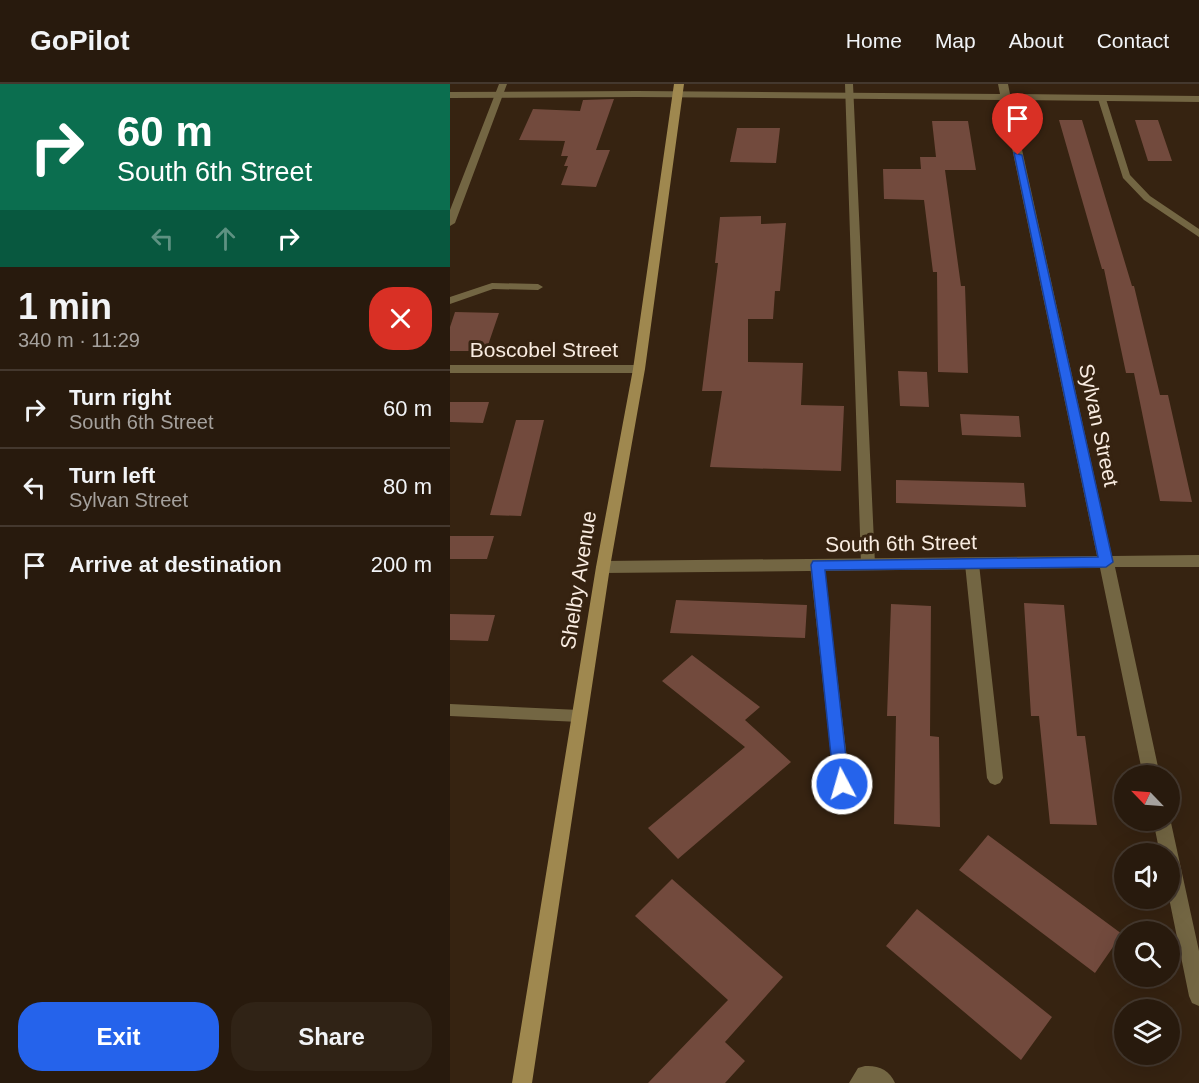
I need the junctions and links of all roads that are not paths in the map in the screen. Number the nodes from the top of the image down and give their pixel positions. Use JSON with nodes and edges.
{"nodes":[{"id":1,"x":503,"y":84,"type":"edge"},
{"id":2,"x":849,"y":84,"type":"edge"},
{"id":3,"x":1003,"y":84,"type":"edge"},
{"id":4,"x":679,"y":89,"type":"edge"},
{"id":5,"x":500,"y":94,"type":"junction"},
{"id":6,"x":450,"y":95,"type":"edge"},
{"id":7,"x":850,"y":98,"type":"junction"},
{"id":8,"x":1005,"y":98,"type":"junction"},
{"id":9,"x":1102,"y":99,"type":"junction"},
{"id":10,"x":1199,"y":99,"type":"edge"},
{"id":11,"x":450,"y":222,"type":"edge"},
{"id":12,"x":1199,"y":234,"type":"edge"},
{"id":13,"x":538,"y":286,"type":"dead end"},
{"id":14,"x":450,"y":301,"type":"edge"},
{"id":15,"x":450,"y":369,"type":"edge"},
{"id":16,"x":639,"y":369,"type":"junction"},
{"id":17,"x":1199,"y":561,"type":"edge"},
{"id":18,"x":1106,"y":562,"type":"junction"},
{"id":19,"x":868,"y":564,"type":"junction"},
{"id":20,"x":972,"y":564,"type":"junction"},
{"id":21,"x":818,"y":565,"type":"junction"},
{"id":22,"x":603,"y":567,"type":"junction"},
{"id":23,"x":450,"y":710,"type":"edge"},
{"id":24,"x":580,"y":716,"type":"junction"},
{"id":25,"x":1150,"y":765,"type":"edge"},
{"id":26,"x":995,"y":778,"type":"dead end"},
{"id":27,"x":842,"y":784,"type":"dead end"},
{"id":28,"x":1180,"y":907,"type":"edge"},
{"id":29,"x":1199,"y":996,"type":"edge"},
{"id":30,"x":522,"y":1083,"type":"edge"},
{"id":31,"x":858,"y":1083,"type":"edge"},
{"id":32,"x":886,"y":1083,"type":"edge"}],
"edges":[{"from":1,"to":5,"type":"lane"},
{"from":2,"to":7,"type":"lane"},
{"from":3,"to":8,"type":"street","name":"Sylvan Street"},
{"from":4,"to":5,"type":"street"},
{"from":4,"to":7,"type":"street"},
{"from":4,"to":16,"type":"street","name":"Shelby Avenue"},
{"from":5,"to":6,"type":"street"},
{"from":5,"to":11,"type":"lane"},
{"from":7,"to":8,"type":"street"},
{"from":7,"to":19,"type":"lane"},
{"from":8,"to":9,"type":"street"},
{"from":8,"to":18,"type":"street","name":"Sylvan Street"},
{"from":9,"to":10,"type":"street"},
{"from":9,"to":12,"type":"lane"},
{"from":13,"to":14,"type":"lane"},
{"from":15,"to":16,"type":"street","name":"Boscobel Street"},
{"from":16,"to":22,"type":"street","name":"Shelby Avenue"},
{"from":17,"to":18,"type":"street","name":"South 6th Street"},
{"from":18,"to":20,"type":"street","name":"South 6th Street"},
{"from":18,"to":25,"type":"street","name":"Sylvan Street"},
{"from":19,"to":20,"type":"street","name":"South 6th Street"},
{"from":19,"to":21,"type":"street","name":"South 6th Street"},
{"from":20,"to":26,"type":"lane"},
{"from":21,"to":22,"type":"street","name":"South 6th Street"},
{"from":21,"to":27,"type":"lane"},
{"from":22,"to":24,"type":"street","name":"Shelby Avenue"},
{"from":23,"to":24,"type":"lane"},
{"from":24,"to":30,"type":"street","name":"Shelby Avenue"},
{"from":28,"to":29,"type":"street"},
{"from":31,"to":32,"type":"lane"}]}
